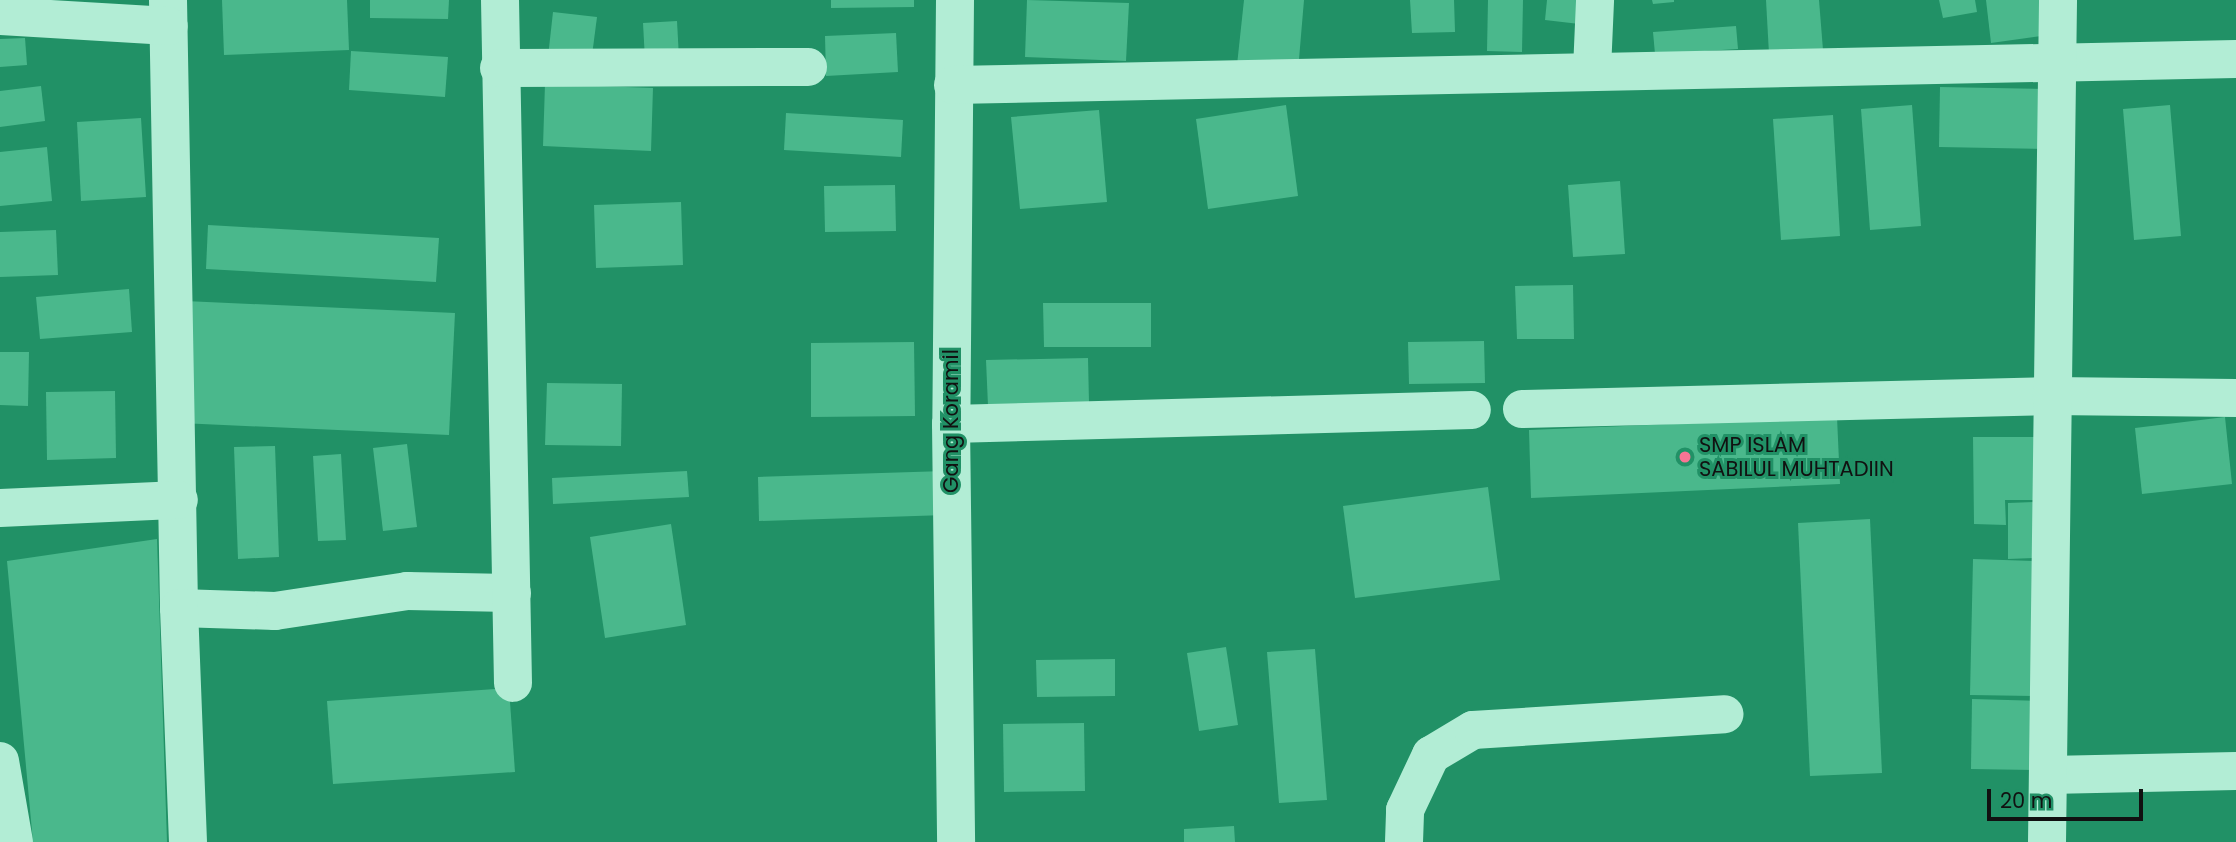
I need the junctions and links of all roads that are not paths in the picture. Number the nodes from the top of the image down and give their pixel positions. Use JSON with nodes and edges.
{"nodes":[{"id":1,"x":500,"y":0,"type":"edge"},
{"id":2,"x":955,"y":0,"type":"edge"},
{"id":3,"x":1595,"y":0,"type":"edge"},
{"id":4,"x":2058,"y":0,"type":"edge"},
{"id":5,"x":168,"y":13,"type":"edge"},
{"id":6,"x":0,"y":16,"type":"edge"},
{"id":7,"x":2058,"y":59,"type":"junction"},
{"id":8,"x":2236,"y":59,"type":"edge"},
{"id":9,"x":808,"y":67,"type":"dead end"},
{"id":10,"x":499,"y":68,"type":"junction"},
{"id":11,"x":1592,"y":70,"type":"junction"},
{"id":12,"x":953,"y":85,"type":"junction"},
{"id":13,"x":2051,"y":396,"type":"junction"},
{"id":14,"x":2236,"y":398,"type":"edge"},
{"id":15,"x":1522,"y":408,"type":"dead end"},
{"id":16,"x":1472,"y":410,"type":"dead end"},
{"id":17,"x":951,"y":425,"type":"junction"},
{"id":18,"x":179,"y":500,"type":"junction"},
{"id":19,"x":0,"y":508,"type":"edge"},
{"id":20,"x":512,"y":593,"type":"junction"},
{"id":21,"x":179,"y":608,"type":"junction"},
{"id":22,"x":513,"y":683,"type":"dead end"},
{"id":23,"x":1724,"y":714,"type":"dead end"},
{"id":24,"x":0,"y":761,"type":"edge"},
{"id":25,"x":2236,"y":771,"type":"edge"},
{"id":26,"x":2049,"y":775,"type":"junction"},
{"id":27,"x":14,"y":842,"type":"edge"},
{"id":28,"x":188,"y":842,"type":"edge"},
{"id":29,"x":956,"y":842,"type":"edge"},
{"id":30,"x":1404,"y":842,"type":"edge"},
{"id":31,"x":2047,"y":842,"type":"edge"}],
"edges":[{"from":1,"to":10,"type":"street"},
{"from":2,"to":12,"type":"street","name":"Gang Koramil"},
{"from":3,"to":11,"type":"street"},
{"from":4,"to":7,"type":"street"},
{"from":5,"to":6,"type":"street"},
{"from":5,"to":18,"type":"street"},
{"from":7,"to":8,"type":"street"},
{"from":7,"to":11,"type":"street"},
{"from":7,"to":13,"type":"street"},
{"from":9,"to":10,"type":"street"},
{"from":10,"to":20,"type":"street"},
{"from":11,"to":12,"type":"street"},
{"from":12,"to":17,"type":"street","name":"Gang Koramil"},
{"from":13,"to":14,"type":"street"},
{"from":13,"to":15,"type":"street"},
{"from":13,"to":26,"type":"street"},
{"from":16,"to":17,"type":"street"},
{"from":17,"to":29,"type":"street","name":"Gang Koramil"},
{"from":18,"to":19,"type":"street"},
{"from":18,"to":21,"type":"street"},
{"from":20,"to":21,"type":"street"},
{"from":20,"to":22,"type":"street"},
{"from":21,"to":28,"type":"street"},
{"from":23,"to":30,"type":"street"},
{"from":24,"to":27,"type":"street"},
{"from":25,"to":26,"type":"street"},
{"from":26,"to":31,"type":"street"}]}
